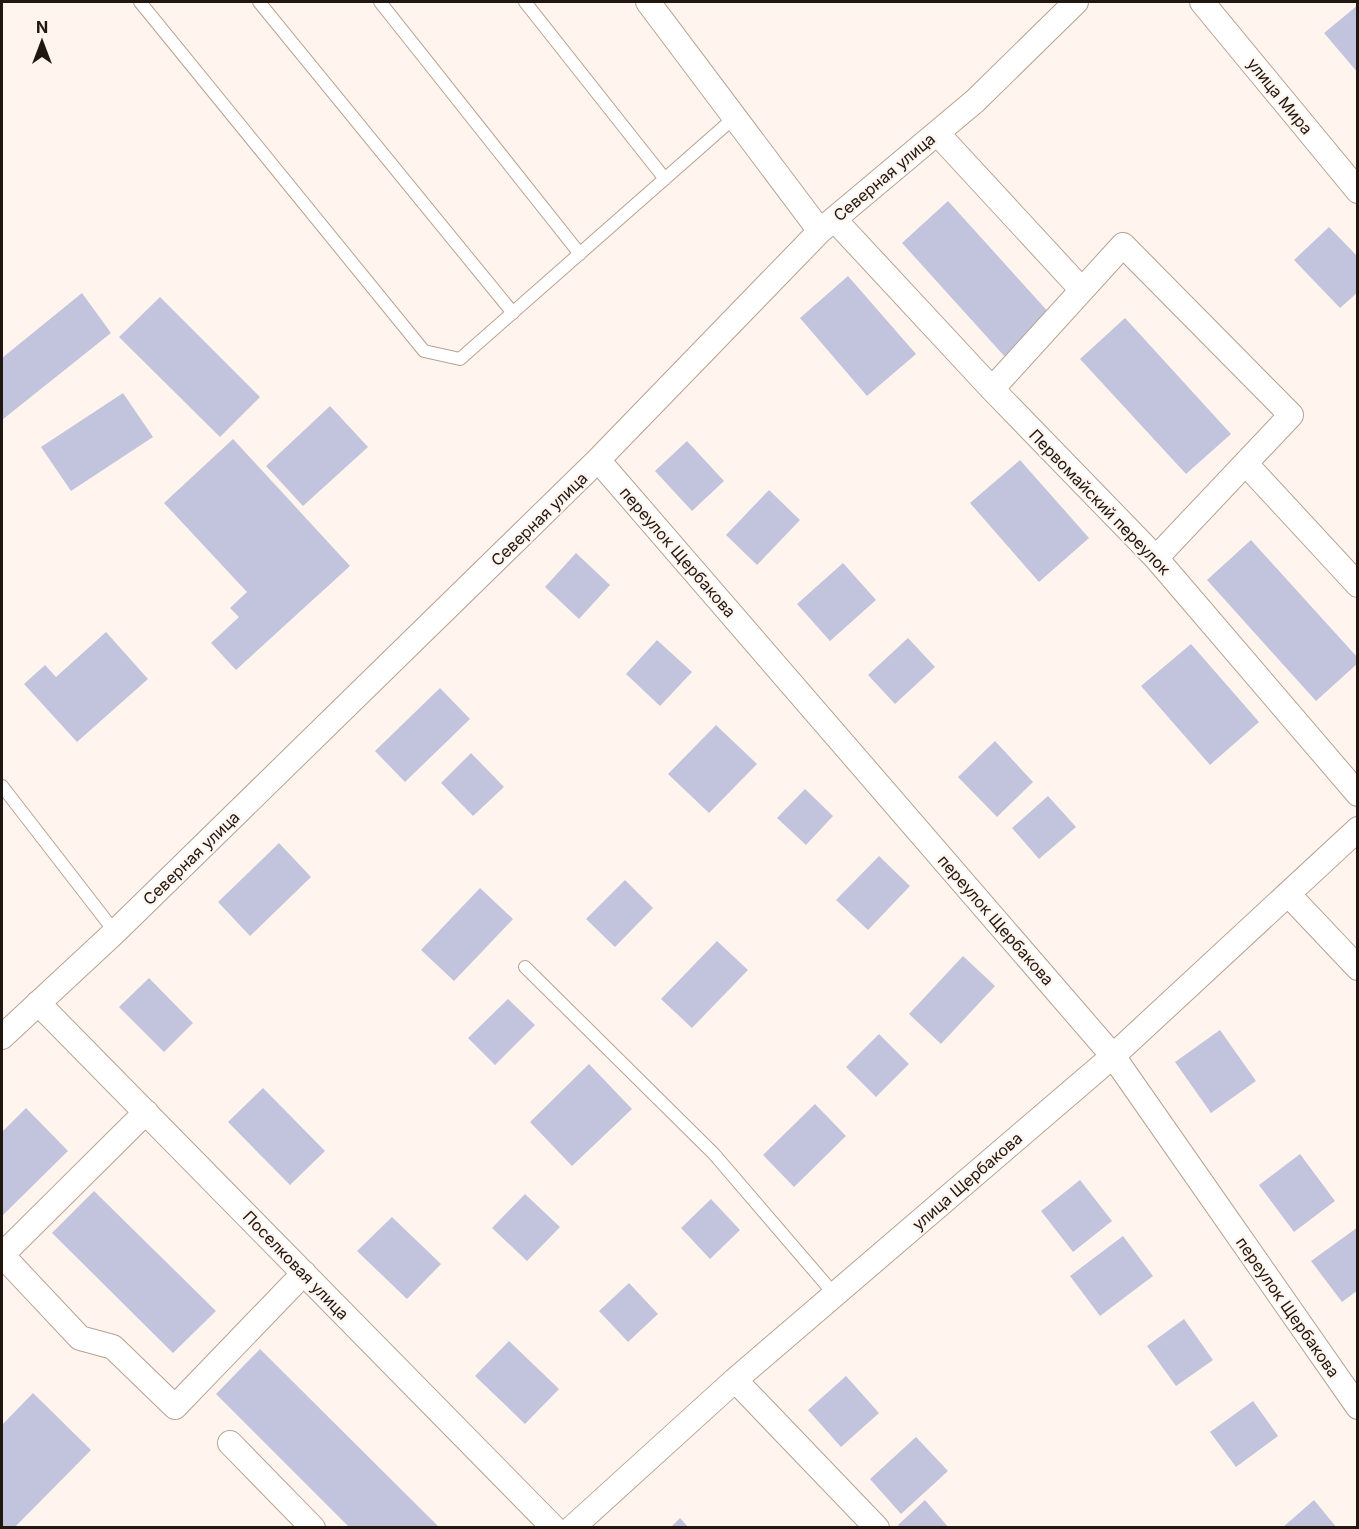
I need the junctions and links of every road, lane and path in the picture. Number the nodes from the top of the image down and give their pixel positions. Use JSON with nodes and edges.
{"nodes":[{"id":1,"x":141,"y":2,"type":"edge"},
{"id":2,"x":259,"y":2,"type":"edge"},
{"id":3,"x":380,"y":2,"type":"edge"},
{"id":4,"x":525,"y":2,"type":"edge"},
{"id":5,"x":648,"y":2,"type":"edge"},
{"id":6,"x":1076,"y":2,"type":"edge"},
{"id":7,"x":1202,"y":2,"type":"edge"},
{"id":8,"x":735,"y":117,"type":"junction"},
{"id":9,"x":937,"y":132,"type":"junction"},
{"id":10,"x":665,"y":179,"type":"junction"},
{"id":11,"x":1358,"y":191,"type":"edge"},
{"id":12,"x":827,"y":225,"type":"junction"},
{"id":13,"x":580,"y":254,"type":"junction"},
{"id":14,"x":1082,"y":290,"type":"junction"},
{"id":15,"x":513,"y":312,"type":"junction"},
{"id":16,"x":992,"y":388,"type":"junction"},
{"id":17,"x":598,"y":460,"type":"junction"},
{"id":18,"x":1246,"y":464,"type":"junction"},
{"id":19,"x":1156,"y":558,"type":"junction"},
{"id":20,"x":1358,"y":585,"type":"edge"},
{"id":21,"x":2,"y":786,"type":"edge"},
{"id":22,"x":1358,"y":794,"type":"edge"},
{"id":23,"x":1358,"y":829,"type":"edge"},
{"id":24,"x":1288,"y":894,"type":"junction"},
{"id":25,"x":115,"y":932,"type":"junction"},
{"id":26,"x":525,"y":967,"type":"dead end"},
{"id":27,"x":1358,"y":968,"type":"edge"},
{"id":28,"x":38,"y":1003,"type":"junction"},
{"id":29,"x":2,"y":1037,"type":"edge"},
{"id":30,"x":1113,"y":1056,"type":"junction"},
{"id":31,"x":146,"y":1112,"type":"junction"},
{"id":32,"x":2,"y":1255,"type":"edge"},
{"id":33,"x":304,"y":1273,"type":"junction"},
{"id":34,"x":835,"y":1295,"type":"junction"},
{"id":35,"x":735,"y":1380,"type":"junction"},
{"id":36,"x":1358,"y":1407,"type":"edge"},
{"id":37,"x":230,"y":1443,"type":"dead end"},
{"id":38,"x":313,"y":1527,"type":"edge"},
{"id":39,"x":554,"y":1527,"type":"edge"},
{"id":40,"x":572,"y":1527,"type":"edge"},
{"id":41,"x":877,"y":1527,"type":"edge"}],
"edges":[{"from":1,"to":15,"type":"lane"},
{"from":2,"to":15,"type":"lane"},
{"from":3,"to":13,"type":"lane"},
{"from":4,"to":10,"type":"lane"},
{"from":5,"to":8,"type":"street","name":"Первомайский переулок"},
{"from":6,"to":9,"type":"street","name":"Северная улица"},
{"from":7,"to":11,"type":"street","name":"улица Мира"},
{"from":8,"to":10,"type":"lane"},
{"from":8,"to":12,"type":"street","name":"Первомайский переулок"},
{"from":9,"to":12,"type":"street","name":"Северная улица"},
{"from":9,"to":14,"type":"street"},
{"from":10,"to":13,"type":"lane"},
{"from":12,"to":16,"type":"street","name":"Первомайский переулок"},
{"from":12,"to":17,"type":"street","name":"Северная улица"},
{"from":13,"to":15,"type":"lane"},
{"from":14,"to":16,"type":"street"},
{"from":14,"to":18,"type":"street"},
{"from":16,"to":19,"type":"street","name":"Первомайский переулок"},
{"from":17,"to":25,"type":"street","name":"Северная улица"},
{"from":17,"to":30,"type":"street","name":"переулок Щербакова"},
{"from":18,"to":19,"type":"street"},
{"from":18,"to":20,"type":"street"},
{"from":19,"to":22,"type":"street","name":"Первомайский переулок"},
{"from":21,"to":25,"type":"lane"},
{"from":23,"to":24,"type":"street","name":"улица Щербакова"},
{"from":24,"to":27,"type":"street"},
{"from":24,"to":30,"type":"street","name":"улица Щербакова"},
{"from":25,"to":28,"type":"street","name":"Северная улица"},
{"from":26,"to":34,"type":"lane"},
{"from":28,"to":29,"type":"street","name":"Северная улица"},
{"from":28,"to":31,"type":"street","name":"Поселковая улица"},
{"from":30,"to":34,"type":"street","name":"улица Щербакова"},
{"from":30,"to":36,"type":"street","name":"переулок Щербакова"},
{"from":31,"to":32,"type":"street"},
{"from":31,"to":33,"type":"street","name":"Поселковая улица"},
{"from":32,"to":33,"type":"street"},
{"from":33,"to":39,"type":"street","name":"Поселковая улица"},
{"from":34,"to":35,"type":"street","name":"улица Щербакова"},
{"from":35,"to":40,"type":"street","name":"улица Щербакова"},
{"from":35,"to":41,"type":"street"},
{"from":37,"to":38,"type":"street"}]}
